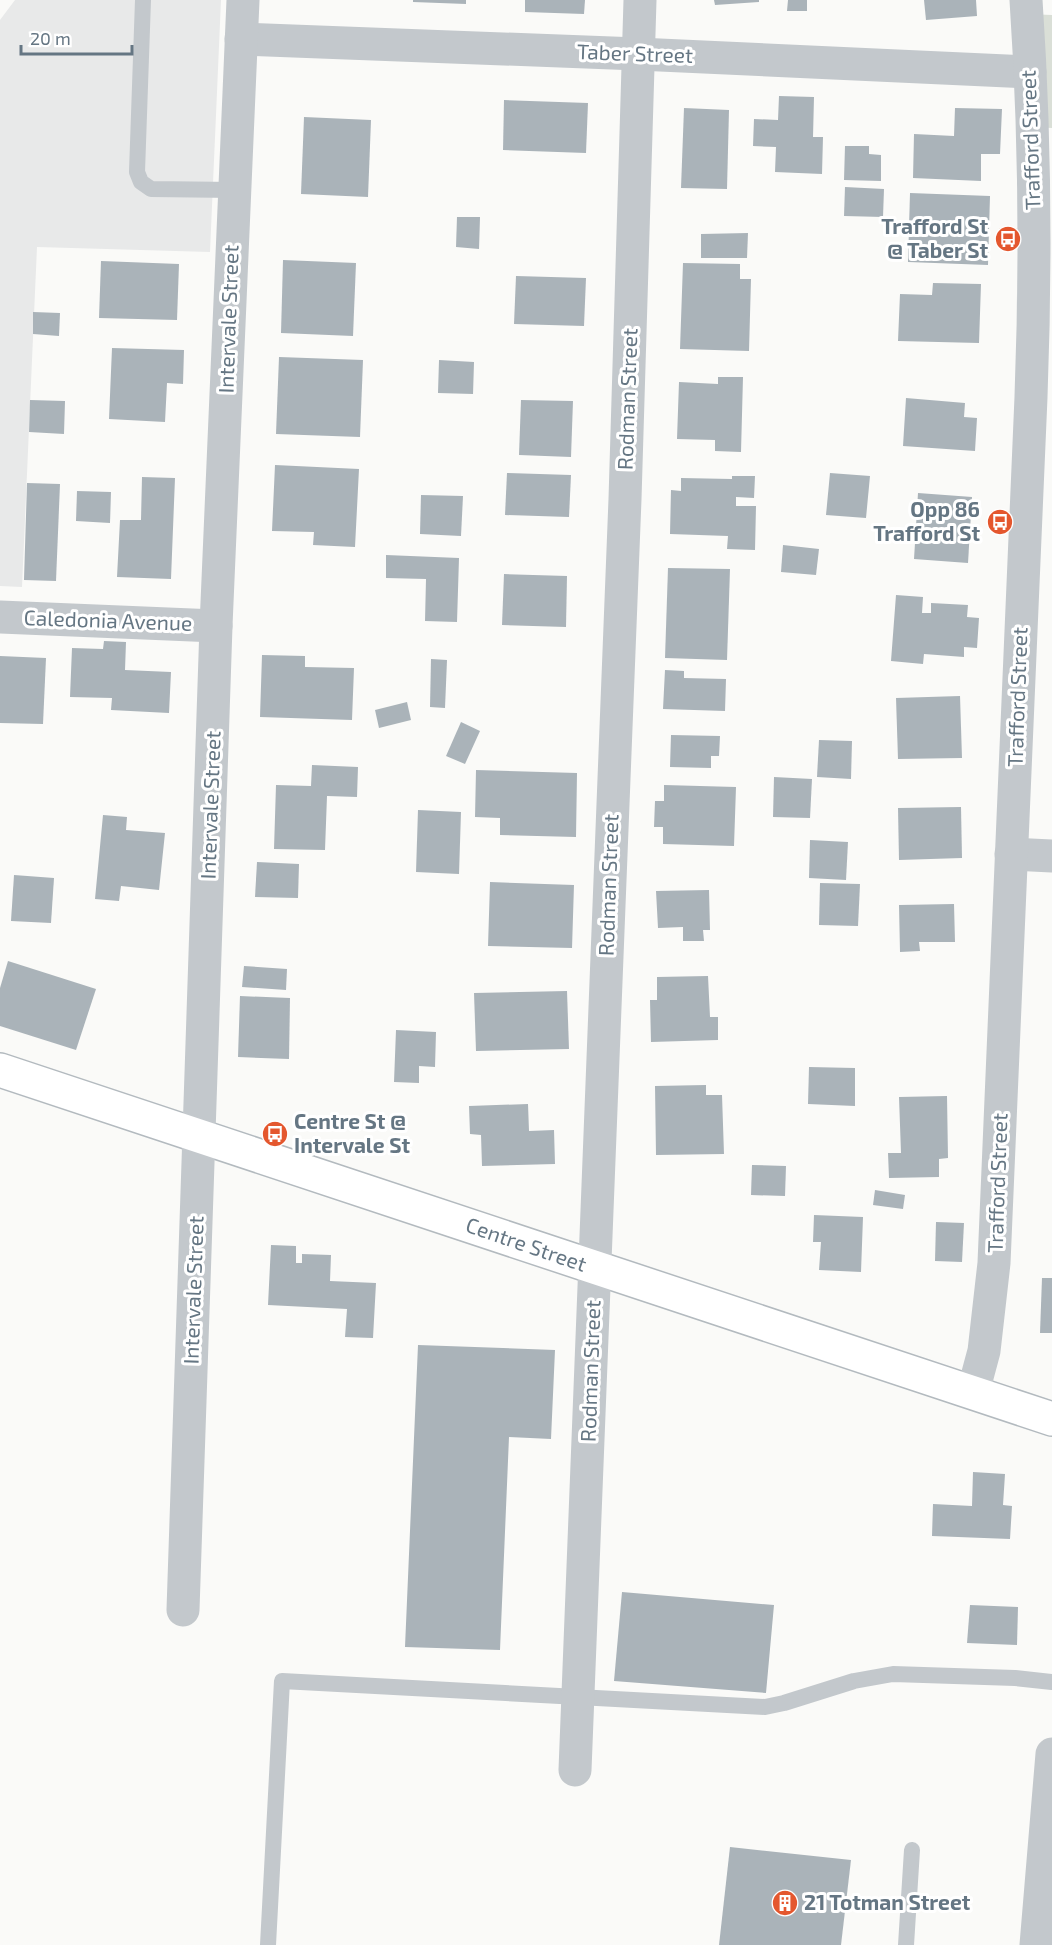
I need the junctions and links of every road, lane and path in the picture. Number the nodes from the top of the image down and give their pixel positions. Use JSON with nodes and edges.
{"nodes":[{"id":1,"x":143,"y":0,"type":"edge"},
{"id":2,"x":243,"y":0,"type":"edge"},
{"id":3,"x":640,"y":0,"type":"edge"},
{"id":4,"x":1035,"y":10,"type":"edge"},
{"id":5,"x":241,"y":39,"type":"junction"},
{"id":6,"x":638,"y":54,"type":"junction"},
{"id":7,"x":1029,"y":72,"type":"junction"},
{"id":8,"x":1042,"y":127,"type":"edge"},
{"id":9,"x":235,"y":190,"type":"junction"},
{"id":10,"x":0,"y":617,"type":"edge"},
{"id":11,"x":216,"y":626,"type":"junction"},
{"id":12,"x":1011,"y":854,"type":"junction"},
{"id":13,"x":1052,"y":856,"type":"edge"},
{"id":14,"x":0,"y":1070,"type":"edge"},
{"id":15,"x":200,"y":1135,"type":"junction"},
{"id":16,"x":594,"y":1268,"type":"junction"},
{"id":17,"x":973,"y":1392,"type":"junction"},
{"id":18,"x":1052,"y":1419,"type":"edge"},
{"id":19,"x":183,"y":1610,"type":"dead end"},
{"id":20,"x":1052,"y":1682,"type":"edge"},
{"id":21,"x":578,"y":1696,"type":"junction"},
{"id":22,"x":1052,"y":1754,"type":"edge"},
{"id":23,"x":575,"y":1770,"type":"dead end"},
{"id":24,"x":912,"y":1850,"type":"dead end"},
{"id":25,"x":268,"y":1945,"type":"edge"},
{"id":26,"x":906,"y":1945,"type":"edge"},
{"id":27,"x":1036,"y":1945,"type":"edge"}],
"edges":[{"from":1,"to":9,"type":"lane"},
{"from":2,"to":5,"type":"street","name":"Intervale Street"},
{"from":3,"to":6,"type":"street","name":"Rodman Street"},
{"from":4,"to":7,"type":"street","name":"Trafford Street"},
{"from":5,"to":6,"type":"street","name":"Taber Street"},
{"from":5,"to":9,"type":"street","name":"Intervale Street"},
{"from":6,"to":7,"type":"street","name":"Taber Street"},
{"from":6,"to":16,"type":"street","name":"Rodman Street"},
{"from":7,"to":8,"type":"street","name":"Trafford Street"},
{"from":8,"to":12,"type":"street","name":"Trafford Street"},
{"from":9,"to":11,"type":"street","name":"Intervale Street"},
{"from":10,"to":11,"type":"street","name":"Caledonia Avenue"},
{"from":11,"to":15,"type":"street","name":"Intervale Street"},
{"from":12,"to":13,"type":"street"},
{"from":12,"to":17,"type":"street","name":"Trafford Street"},
{"from":14,"to":15,"type":"main road","name":"Centre Street"},
{"from":15,"to":16,"type":"main road","name":"Centre Street"},
{"from":15,"to":19,"type":"street","name":"Intervale Street"},
{"from":16,"to":17,"type":"main road","name":"Centre Street"},
{"from":16,"to":21,"type":"street","name":"Rodman Street"},
{"from":17,"to":18,"type":"main road","name":"Centre Street"},
{"from":20,"to":21,"type":"lane"},
{"from":21,"to":23,"type":"street","name":"Rodman Street"},
{"from":21,"to":25,"type":"lane"},
{"from":22,"to":27,"type":"street"},
{"from":24,"to":26,"type":"lane"}]}
